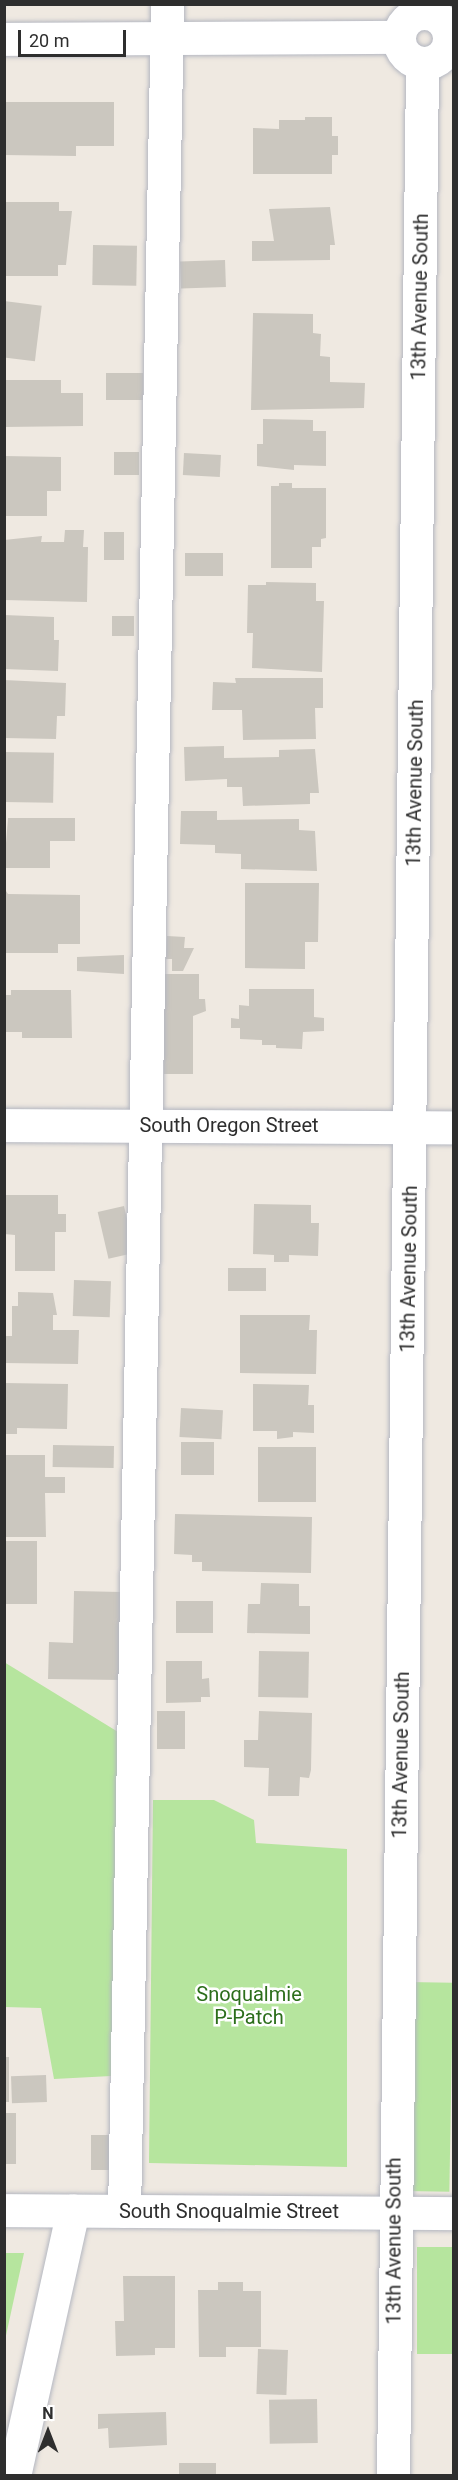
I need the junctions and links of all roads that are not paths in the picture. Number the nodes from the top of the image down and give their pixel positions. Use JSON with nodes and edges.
{"nodes":[{"id":1,"x":168,"y":4,"type":"edge"},
{"id":2,"x":425,"y":9,"type":"edge"},
{"id":3,"x":398,"y":37,"type":"junction"},
{"id":4,"x":451,"y":37,"type":"edge"},
{"id":5,"x":4,"y":39,"type":"edge"},
{"id":6,"x":167,"y":39,"type":"junction"},
{"id":7,"x":422,"y":63,"type":"junction"},
{"id":8,"x":4,"y":1125,"type":"edge"},
{"id":9,"x":146,"y":1125,"type":"junction"},
{"id":10,"x":411,"y":1127,"type":"junction"},
{"id":11,"x":453,"y":1127,"type":"edge"},
{"id":12,"x":4,"y":2210,"type":"edge"},
{"id":13,"x":73,"y":2210,"type":"junction"},
{"id":14,"x":124,"y":2211,"type":"junction"},
{"id":15,"x":393,"y":2213,"type":"junction"},
{"id":16,"x":453,"y":2213,"type":"edge"},
{"id":17,"x":14,"y":2475,"type":"edge"},
{"id":18,"x":393,"y":2475,"type":"edge"}],
"edges":[{"from":1,"to":6,"type":"street"},
{"from":2,"to":3,"type":"street"},
{"from":2,"to":4,"type":"street"},
{"from":3,"to":6,"type":"street"},
{"from":3,"to":7,"type":"street"},
{"from":4,"to":7,"type":"street"},
{"from":5,"to":6,"type":"street"},
{"from":6,"to":9,"type":"street"},
{"from":7,"to":10,"type":"street","name":"13th Avenue South"},
{"from":8,"to":9,"type":"street","name":"South Oregon Street"},
{"from":9,"to":10,"type":"street","name":"South Oregon Street"},
{"from":9,"to":14,"type":"street"},
{"from":10,"to":11,"type":"street","name":"South Oregon Street"},
{"from":10,"to":15,"type":"street","name":"13th Avenue South"},
{"from":12,"to":13,"type":"street","name":"South Snoqualmie Street"},
{"from":13,"to":14,"type":"street","name":"South Snoqualmie Street"},
{"from":13,"to":17,"type":"street"},
{"from":14,"to":15,"type":"street","name":"South Snoqualmie Street"},
{"from":15,"to":16,"type":"street","name":"South Snoqualmie Street"},
{"from":15,"to":18,"type":"street","name":"13th Avenue South"}]}
